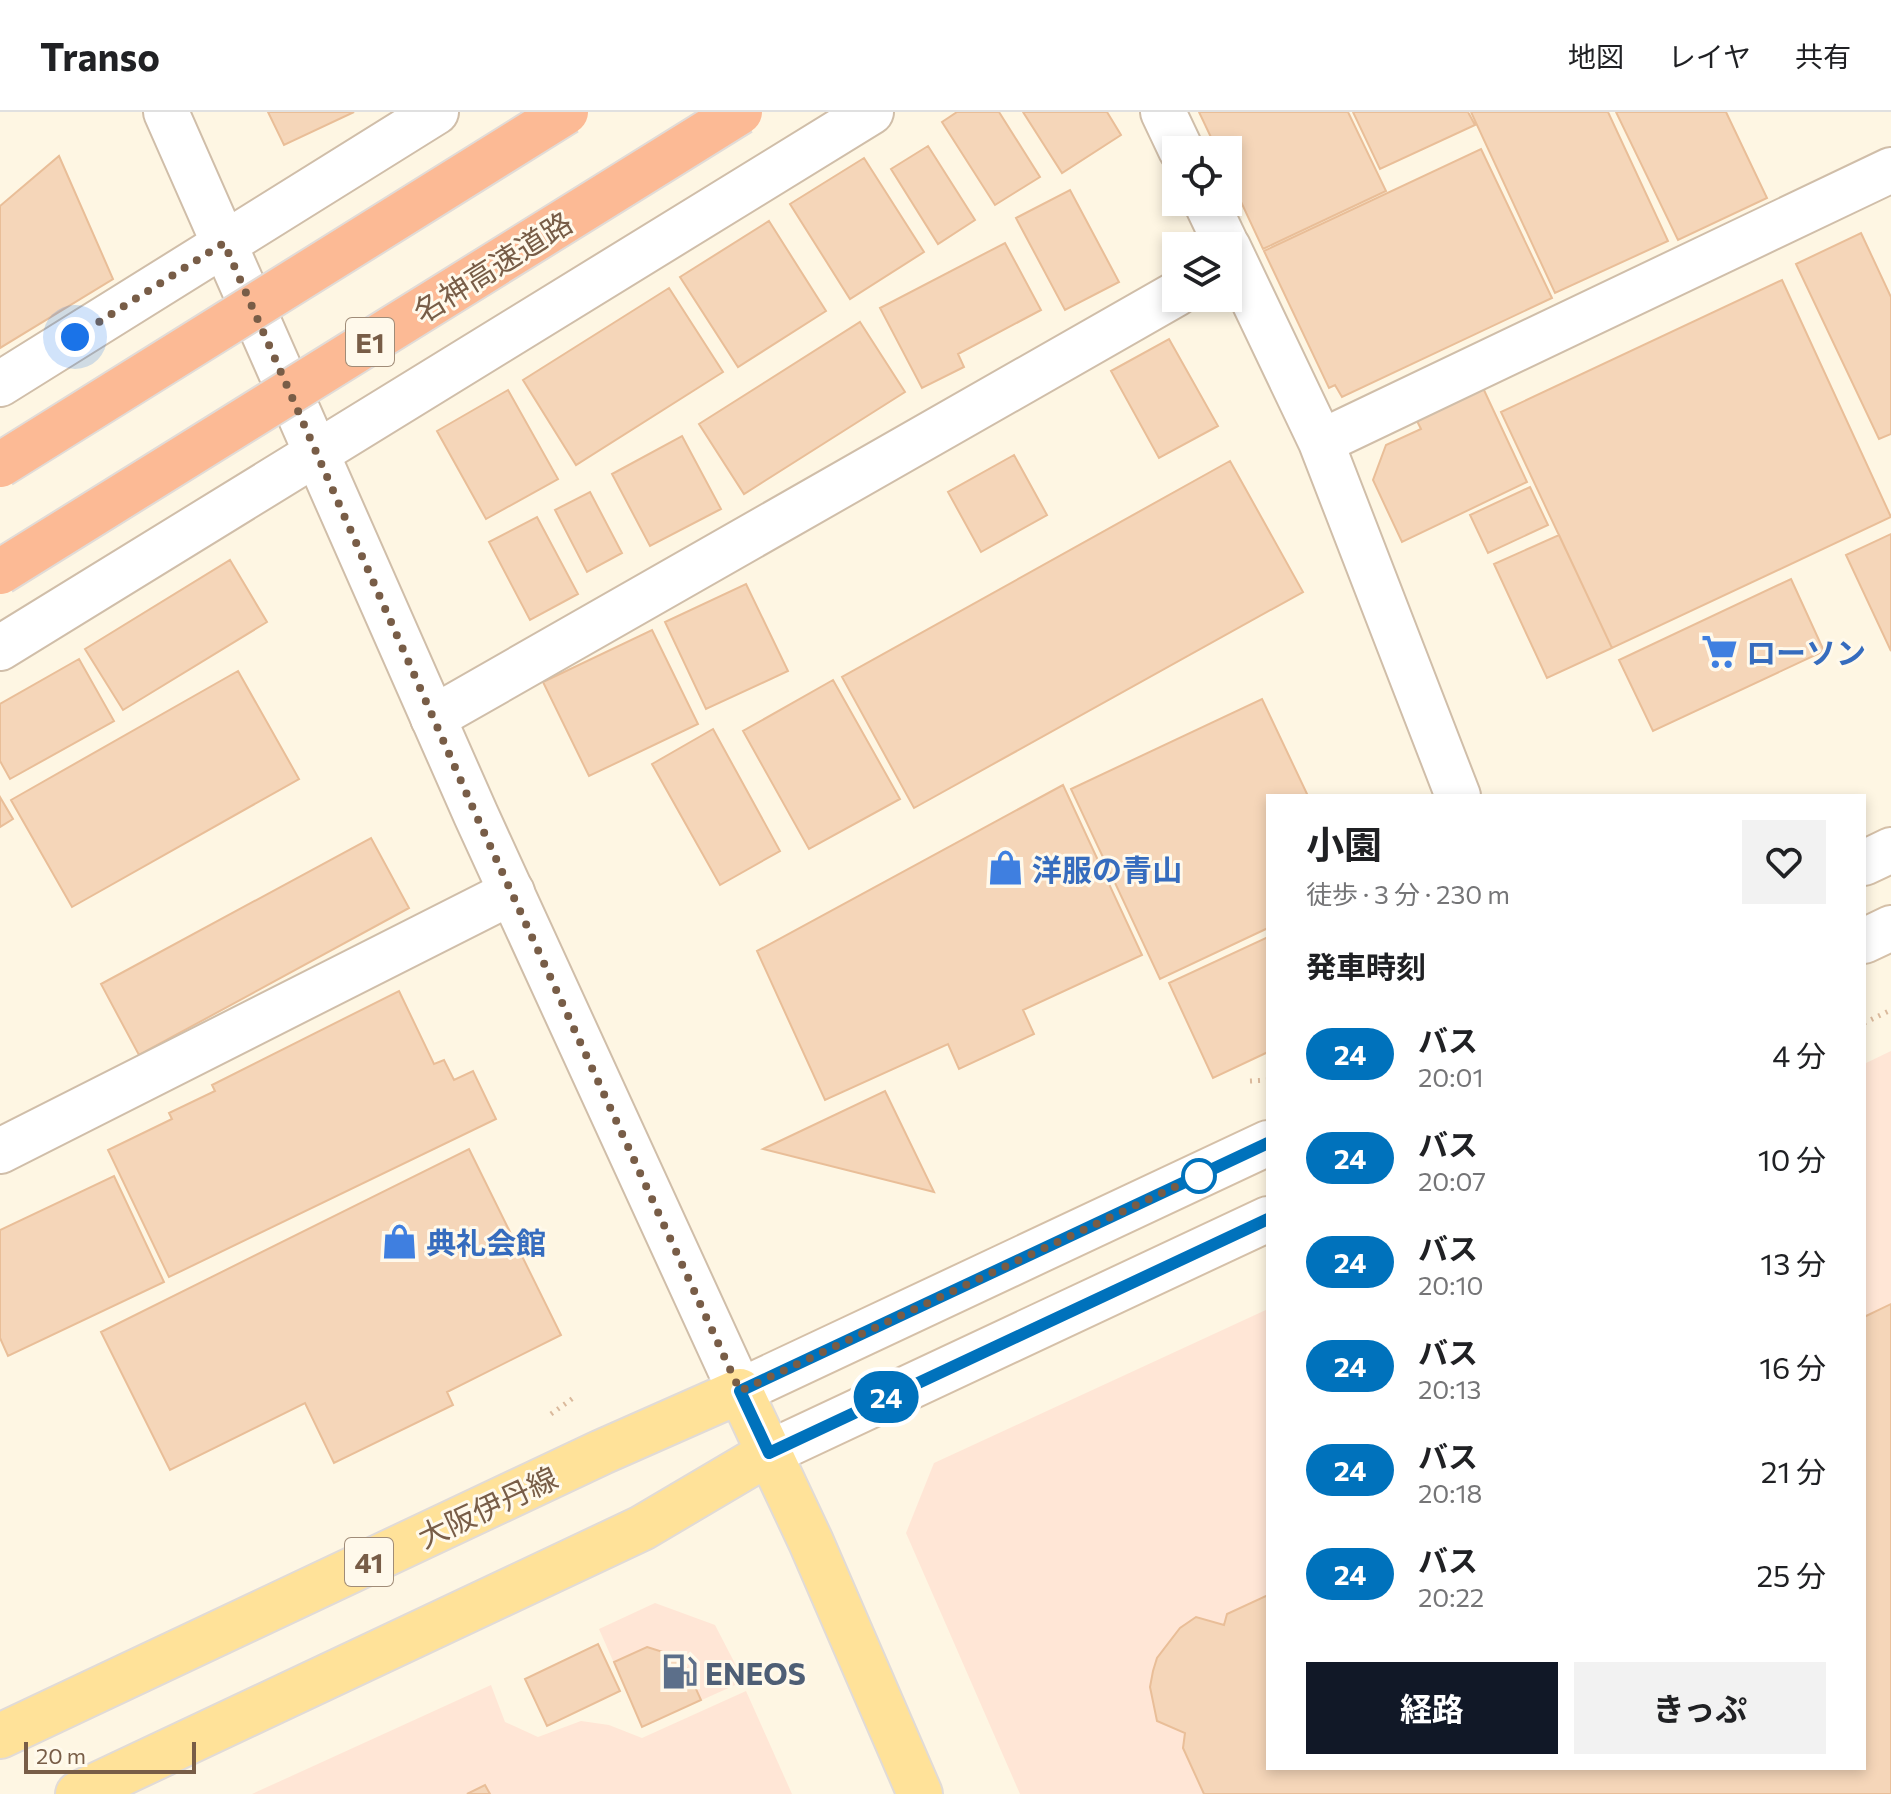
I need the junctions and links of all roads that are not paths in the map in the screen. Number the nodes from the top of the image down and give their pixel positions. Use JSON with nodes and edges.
{"nodes":[{"id":1,"x":166,"y":112,"type":"edge"},
{"id":2,"x":436,"y":112,"type":"edge"},
{"id":3,"x":566,"y":112,"type":"edge"},
{"id":4,"x":740,"y":112,"type":"edge"},
{"id":5,"x":871,"y":112,"type":"edge"},
{"id":6,"x":1163,"y":112,"type":"edge"},
{"id":7,"x":1174,"y":136,"type":"edge"},
{"id":8,"x":1891,"y":170,"type":"edge"},
{"id":9,"x":224,"y":243,"type":"junction"},
{"id":10,"x":1242,"y":281,"type":"edge"},
{"id":11,"x":1162,"y":302,"type":"edge"},
{"id":12,"x":0,"y":384,"type":"edge"},
{"id":13,"x":1321,"y":442,"type":"junction"},
{"id":14,"x":316,"y":453,"type":"junction"},
{"id":15,"x":0,"y":465,"type":"edge"},
{"id":16,"x":0,"y":572,"type":"edge"},
{"id":17,"x":0,"y":648,"type":"edge"},
{"id":18,"x":433,"y":718,"type":"junction"},
{"id":19,"x":1457,"y":794,"type":"edge"},
{"id":20,"x":1891,"y":850,"type":"edge"},
{"id":21,"x":1866,"y":862,"type":"edge"},
{"id":22,"x":512,"y":892,"type":"junction"},
{"id":23,"x":1891,"y":928,"type":"edge"},
{"id":24,"x":1866,"y":940,"type":"edge"},
{"id":25,"x":1266,"y":1144,"type":"edge"},
{"id":26,"x":0,"y":1151,"type":"edge"},
{"id":27,"x":1266,"y":1220,"type":"edge"},
{"id":28,"x":740,"y":1391,"type":"junction"},
{"id":29,"x":769,"y":1453,"type":"junction"},
{"id":30,"x":0,"y":1736,"type":"edge"},
{"id":31,"x":78,"y":1794,"type":"edge"},
{"id":32,"x":920,"y":1794,"type":"edge"}],
"edges":[{"from":1,"to":9,"type":"street"},
{"from":2,"to":9,"type":"street"},
{"from":3,"to":15,"type":"highway","bridge":true},
{"from":4,"to":16,"type":"highway","name":"名神高速道路","number":"E1","bridge":true},
{"from":5,"to":14,"type":"street"},
{"from":6,"to":7,"type":"street"},
{"from":8,"to":13,"type":"street"},
{"from":9,"to":12,"type":"street"},
{"from":9,"to":14,"type":"street"},
{"from":10,"to":13,"type":"street"},
{"from":11,"to":18,"type":"street"},
{"from":13,"to":19,"type":"street"},
{"from":14,"to":17,"type":"street"},
{"from":14,"to":18,"type":"street"},
{"from":18,"to":22,"type":"street"},
{"from":20,"to":21,"type":"street"},
{"from":22,"to":26,"type":"street"},
{"from":22,"to":28,"type":"street"},
{"from":23,"to":24,"type":"street"},
{"from":25,"to":28,"type":"street"},
{"from":27,"to":29,"type":"street"},
{"from":28,"to":29,"type":"main road"},
{"from":28,"to":30,"type":"main road","name":"大阪伊丹線","number":"41"},
{"from":29,"to":31,"type":"main road"},
{"from":29,"to":32,"type":"main road"}]}
